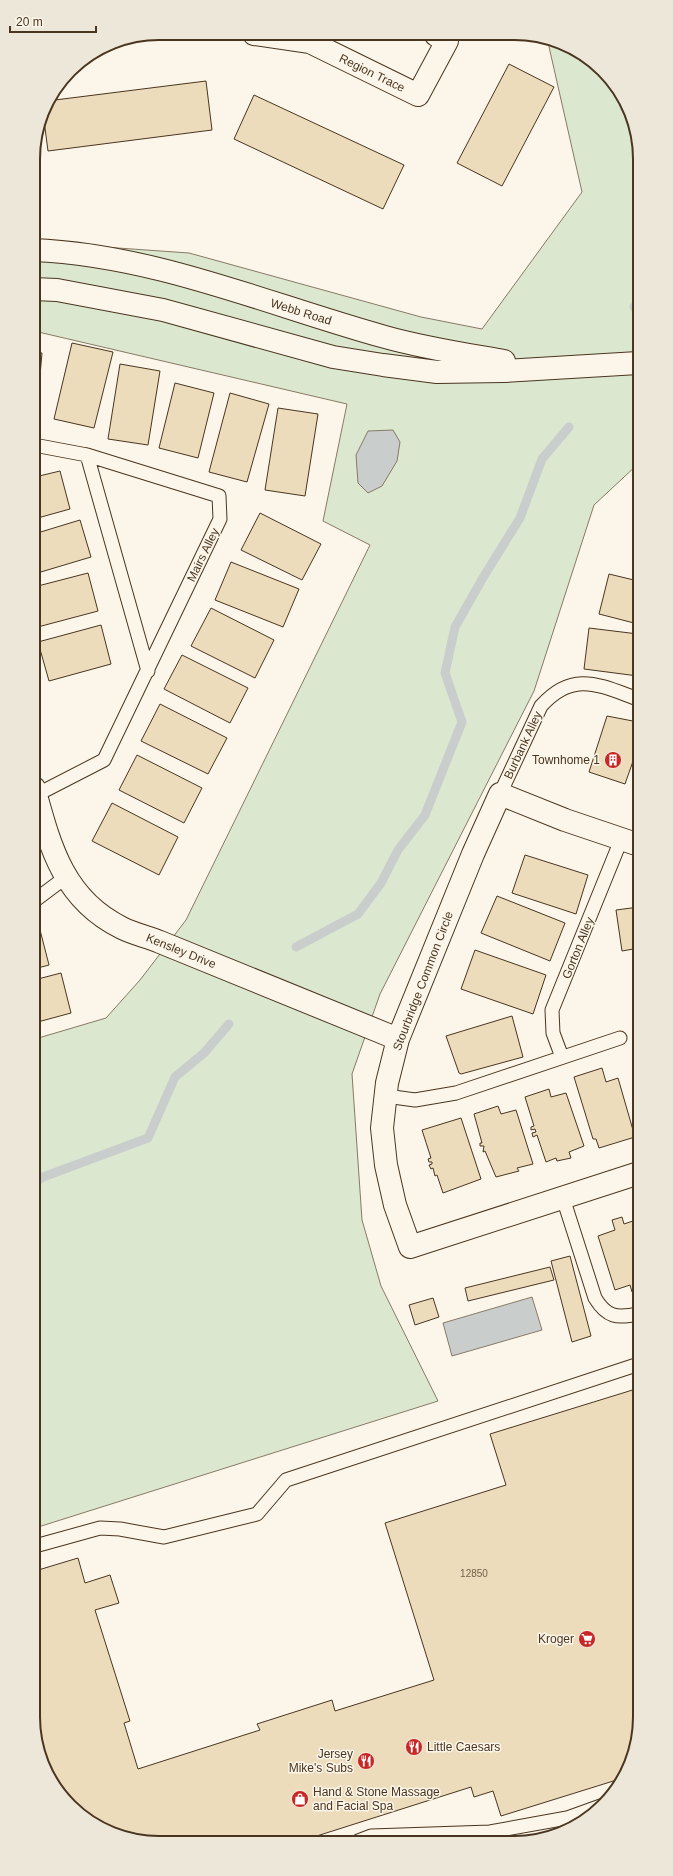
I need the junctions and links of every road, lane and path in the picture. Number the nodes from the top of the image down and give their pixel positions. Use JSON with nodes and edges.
{"nodes":[{"id":1,"x":296,"y":40,"type":"edge"},
{"id":2,"x":445,"y":40,"type":"edge"},
{"id":3,"x":40,"y":251,"type":"edge"},
{"id":4,"x":40,"y":289,"type":"edge"},
{"id":5,"x":633,"y":363,"type":"edge"},
{"id":6,"x":571,"y":366,"type":"junction"},
{"id":7,"x":40,"y":446,"type":"edge"},
{"id":8,"x":87,"y":455,"type":"junction"},
{"id":9,"x":148,"y":671,"type":"junction"},
{"id":10,"x":633,"y":697,"type":"edge"},
{"id":11,"x":40,"y":789,"type":"edge"},
{"id":12,"x":500,"y":794,"type":"junction"},
{"id":13,"x":40,"y":807,"type":"edge"},
{"id":14,"x":630,"y":842,"type":"edge"},
{"id":15,"x":66,"y":877,"type":"junction"},
{"id":16,"x":40,"y":896,"type":"edge"},
{"id":17,"x":620,"y":1038,"type":"dead end"},
{"id":18,"x":398,"y":1039,"type":"junction"},
{"id":19,"x":562,"y":1058,"type":"junction"},
{"id":20,"x":386,"y":1096,"type":"junction"},
{"id":21,"x":633,"y":1175,"type":"edge"},
{"id":22,"x":563,"y":1198,"type":"junction"},
{"id":23,"x":633,"y":1315,"type":"edge"},
{"id":24,"x":633,"y":1366,"type":"edge"},
{"id":25,"x":40,"y":1545,"type":"edge"},
{"id":26,"x":588,"y":1810,"type":"edge"},
{"id":27,"x":371,"y":1836,"type":"edge"},
{"id":28,"x":492,"y":1836,"type":"edge"}],
"edges":[{"from":1,"to":2,"type":"street","name":"Region Trace"},
{"from":3,"to":6,"type":"street","name":"Webb Road"},
{"from":4,"to":6,"type":"street","name":"Webb Road"},
{"from":5,"to":6,"type":"street","name":"Webb Road"},
{"from":7,"to":8,"type":"lane","name":"Mairs Alley"},
{"from":8,"to":9,"type":"lane"},
{"from":8,"to":9,"type":"lane","name":"Mairs Alley"},
{"from":9,"to":11,"type":"lane","name":"Mairs Alley"},
{"from":10,"to":12,"type":"lane","name":"Burbank Alley"},
{"from":12,"to":14,"type":"street"},
{"from":12,"to":18,"type":"street","name":"Stourbridge Common Circle"},
{"from":13,"to":15,"type":"street","name":"Kensley Drive"},
{"from":14,"to":19,"type":"lane","name":"Gorton Alley"},
{"from":15,"to":16,"type":"lane"},
{"from":15,"to":18,"type":"street","name":"Kensley Drive"},
{"from":17,"to":19,"type":"lane"},
{"from":18,"to":20,"type":"street","name":"Stourbridge Common Circle"},
{"from":19,"to":20,"type":"lane"},
{"from":20,"to":22,"type":"street","name":"Stourbridge Common Circle"},
{"from":21,"to":22,"type":"street","name":"Stourbridge Common Circle"},
{"from":22,"to":23,"type":"lane"},
{"from":24,"to":25,"type":"lane"},
{"from":26,"to":28,"type":"lane"},
{"from":27,"to":28,"type":"lane"}]}
